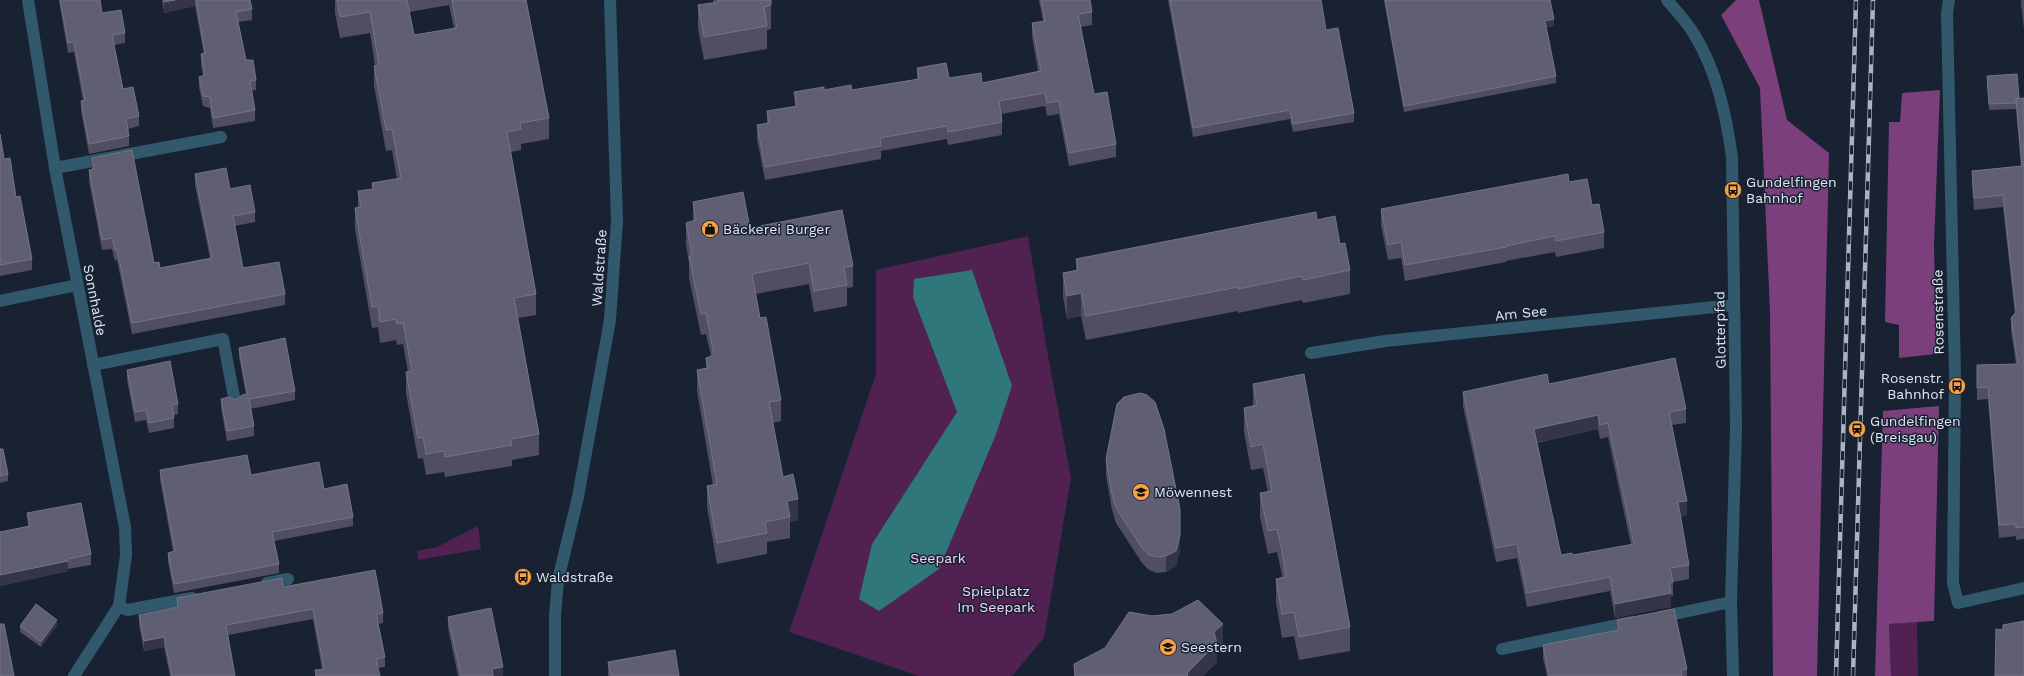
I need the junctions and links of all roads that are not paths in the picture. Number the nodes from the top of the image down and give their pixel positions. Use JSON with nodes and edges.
{"nodes":[{"id":1,"x":28,"y":0,"type":"edge"},
{"id":2,"x":610,"y":0,"type":"edge"},
{"id":3,"x":1667,"y":0,"type":"edge"},
{"id":4,"x":1949,"y":0,"type":"edge"},
{"id":5,"x":221,"y":137,"type":"dead end"},
{"id":6,"x":55,"y":168,"type":"junction"},
{"id":7,"x":77,"y":285,"type":"junction"},
{"id":8,"x":0,"y":301,"type":"edge"},
{"id":9,"x":1734,"y":305,"type":"junction"},
{"id":10,"x":1311,"y":354,"type":"dead end"},
{"id":11,"x":93,"y":365,"type":"junction"},
{"id":12,"x":235,"y":402,"type":"edge"},
{"id":13,"x":288,"y":579,"type":"dead end"},
{"id":14,"x":257,"y":585,"type":"edge"},
{"id":15,"x":2024,"y":588,"type":"edge"},
{"id":16,"x":204,"y":595,"type":"edge"},
{"id":17,"x":1731,"y":602,"type":"junction"},
{"id":18,"x":119,"y":606,"type":"junction"},
{"id":19,"x":1502,"y":649,"type":"dead end"},
{"id":20,"x":74,"y":676,"type":"edge"},
{"id":21,"x":555,"y":676,"type":"edge"},
{"id":22,"x":1733,"y":676,"type":"edge"}],
"edges":[{"from":1,"to":6,"type":"street","name":"Sonnhalde"},
{"from":2,"to":21,"type":"street","name":"Waldstraße"},
{"from":3,"to":9,"type":"street","name":"Glotterpfad"},
{"from":4,"to":15,"type":"street","name":"Rosenstraße"},
{"from":5,"to":6,"type":"street"},
{"from":6,"to":7,"type":"street","name":"Sonnhalde"},
{"from":7,"to":8,"type":"street"},
{"from":7,"to":11,"type":"street","name":"Sonnhalde"},
{"from":9,"to":10,"type":"street","name":"Am See"},
{"from":9,"to":17,"type":"street","name":"Glotterpfad"},
{"from":11,"to":12,"type":"street"},
{"from":11,"to":18,"type":"street","name":"Sonnhalde"},
{"from":13,"to":14,"type":"street"},
{"from":16,"to":18,"type":"street"},
{"from":17,"to":19,"type":"street"},
{"from":17,"to":22,"type":"street","name":"Glotterpfad"},
{"from":18,"to":20,"type":"street","name":"Sonnhalde"}]}
